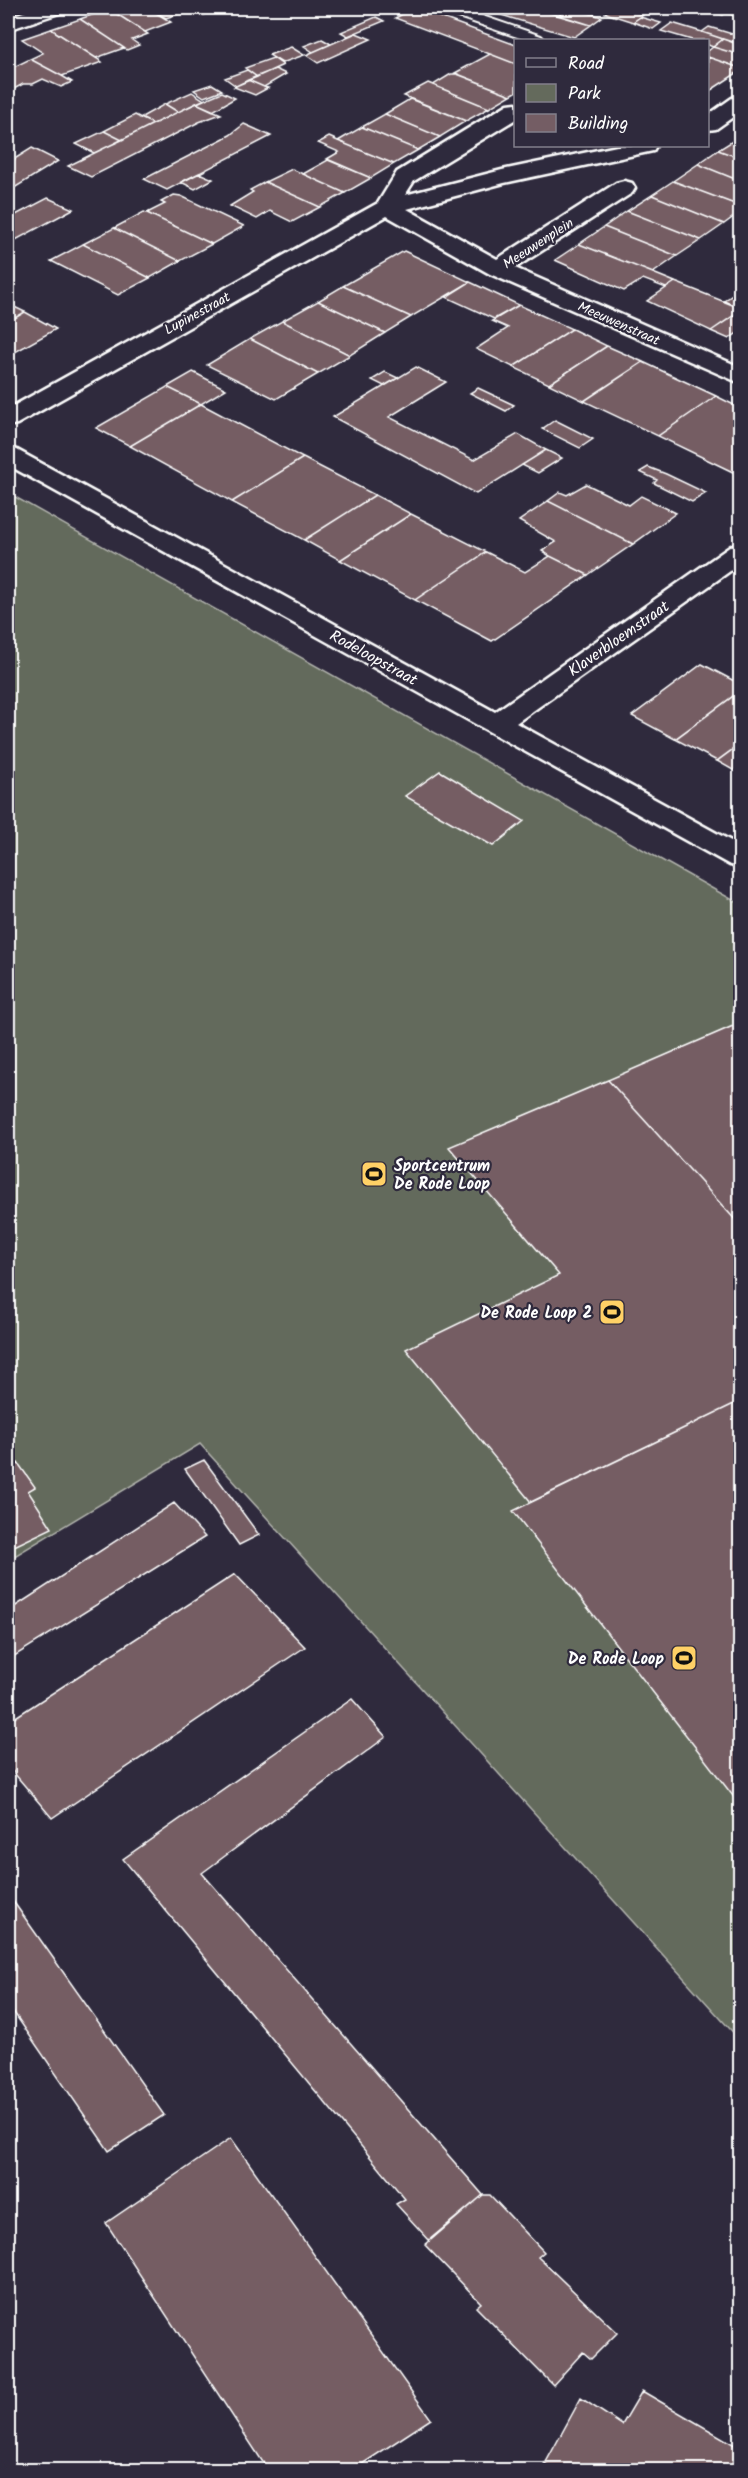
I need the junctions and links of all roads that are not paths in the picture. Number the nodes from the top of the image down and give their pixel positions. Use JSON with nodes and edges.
{"nodes":[{"id":1,"x":55,"y":8,"type":"edge"},
{"id":2,"x":446,"y":8,"type":"edge"},
{"id":3,"x":8,"y":24,"type":"edge"},
{"id":4,"x":536,"y":39,"type":"edge"},
{"id":5,"x":741,"y":103,"type":"edge"},
{"id":6,"x":514,"y":111,"type":"edge"},
{"id":7,"x":709,"y":123,"type":"edge"},
{"id":8,"x":640,"y":147,"type":"edge"},
{"id":9,"x":624,"y":188,"type":"dead end"},
{"id":10,"x":387,"y":207,"type":"junction"},
{"id":11,"x":498,"y":269,"type":"junction"},
{"id":12,"x":741,"y":376,"type":"edge"},
{"id":13,"x":8,"y":418,"type":"edge"},
{"id":14,"x":8,"y":455,"type":"edge"},
{"id":15,"x":741,"y":552,"type":"edge"},
{"id":16,"x":496,"y":724,"type":"junction"},
{"id":17,"x":741,"y":858,"type":"edge"}],
"edges":[{"from":1,"to":3,"type":"street"},
{"from":2,"to":4,"type":"lane"},
{"from":5,"to":7,"type":"street"},
{"from":6,"to":10,"type":"street"},
{"from":8,"to":10,"type":"street"},
{"from":9,"to":11,"type":"street","name":"Meeuwenplein"},
{"from":10,"to":11,"type":"street","name":"Meeuwenplein"},
{"from":10,"to":13,"type":"street","name":"Lupinestraat"},
{"from":11,"to":12,"type":"street","name":"Meeuwenstraat"},
{"from":14,"to":16,"type":"street","name":"Rodeloopstraat"},
{"from":15,"to":16,"type":"street","name":"Klaverbloemstraat"},
{"from":16,"to":17,"type":"street","name":"Rodeloopstraat"}]}
